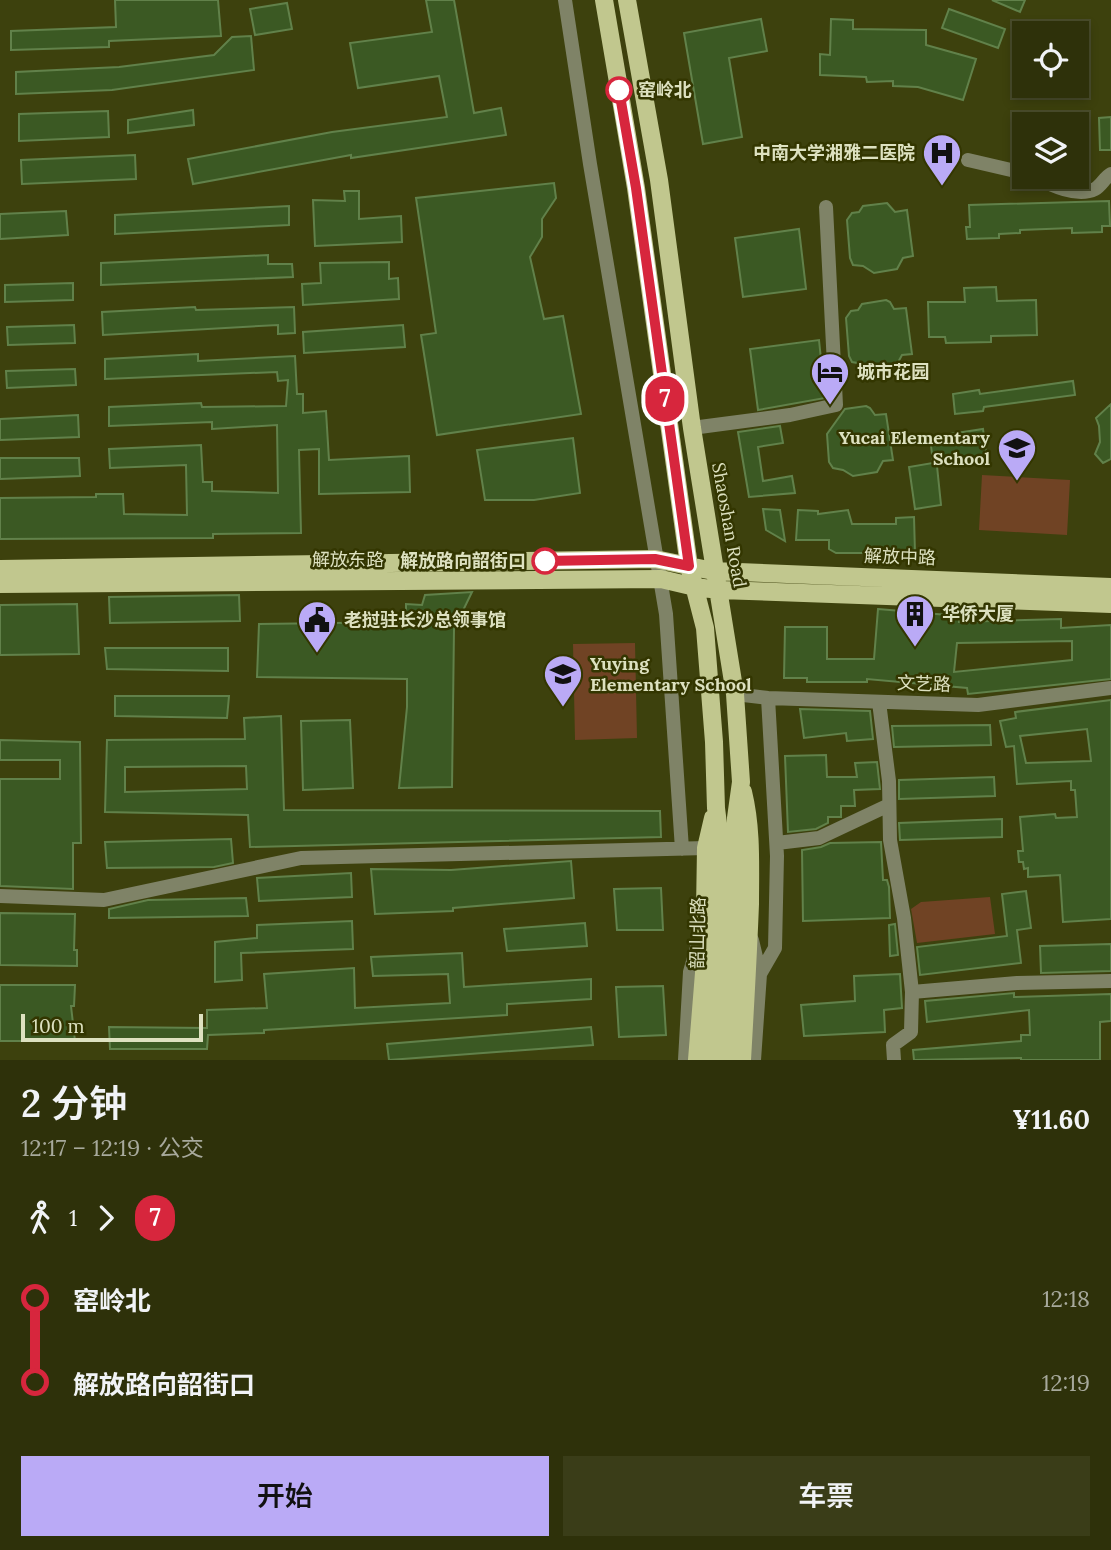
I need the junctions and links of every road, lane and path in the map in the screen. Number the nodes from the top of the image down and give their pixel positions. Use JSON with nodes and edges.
{"nodes":[{"id":1,"x":565,"y":0,"type":"edge"},
{"id":2,"x":604,"y":0,"type":"edge"},
{"id":3,"x":627,"y":0,"type":"edge"},
{"id":4,"x":968,"y":160,"type":"dead end"},
{"id":5,"x":1012,"y":170,"type":"edge"},
{"id":6,"x":1111,"y":174,"type":"edge"},
{"id":7,"x":1064,"y":189,"type":"edge"},
{"id":8,"x":826,"y":207,"type":"dead end"},
{"id":9,"x":692,"y":428,"type":"junction"},
{"id":10,"x":655,"y":559,"type":"junction"},
{"id":11,"x":689,"y":566,"type":"junction"},
{"id":12,"x":0,"y":569,"type":"edge"},
{"id":13,"x":713,"y":571,"type":"junction"},
{"id":14,"x":661,"y":579,"type":"junction"},
{"id":15,"x":0,"y":584,"type":"edge"},
{"id":16,"x":695,"y":587,"type":"junction"},
{"id":17,"x":1111,"y":587,"type":"edge"},
{"id":18,"x":719,"y":590,"type":"junction"},
{"id":19,"x":1111,"y":604,"type":"edge"},
{"id":20,"x":1111,"y":688,"type":"edge"},
{"id":21,"x":735,"y":694,"type":"junction"},
{"id":22,"x":768,"y":698,"type":"junction"},
{"id":23,"x":878,"y":702,"type":"junction"},
{"id":24,"x":741,"y":782,"type":"junction"},
{"id":25,"x":889,"y":805,"type":"junction"},
{"id":26,"x":716,"y":808,"type":"junction"},
{"id":27,"x":776,"y":843,"type":"junction"},
{"id":28,"x":706,"y":848,"type":"junction"},
{"id":29,"x":682,"y":849,"type":"junction"},
{"id":30,"x":0,"y":897,"type":"edge"},
{"id":31,"x":704,"y":922,"type":"junction"},
{"id":32,"x":754,"y":974,"type":"junction"},
{"id":33,"x":1111,"y":982,"type":"edge"},
{"id":34,"x":912,"y":992,"type":"junction"},
{"id":35,"x":685,"y":1060,"type":"edge"},
{"id":36,"x":697,"y":1060,"type":"edge"},
{"id":37,"x":713,"y":1060,"type":"edge"},
{"id":38,"x":727,"y":1060,"type":"edge"},
{"id":39,"x":742,"y":1060,"type":"edge"},
{"id":40,"x":754,"y":1060,"type":"edge"},
{"id":41,"x":894,"y":1060,"type":"edge"}],
"edges":[{"from":1,"to":10,"type":"street"},
{"from":2,"to":11,"type":"main road"},
{"from":3,"to":9,"type":"main road","name":"Shaoshan Road"},
{"from":4,"to":5,"type":"street"},
{"from":6,"to":7,"type":"street"},
{"from":8,"to":9,"type":"street"},
{"from":9,"to":13,"type":"main road","name":"Shaoshan Road"},
{"from":10,"to":11,"type":"main road","name":"解放东路"},
{"from":10,"to":12,"type":"main road","name":"解放东路"},
{"from":10,"to":14,"type":"street"},
{"from":11,"to":13,"type":"main road","name":"解放中路"},
{"from":11,"to":16,"type":"main road"},
{"from":13,"to":17,"type":"main road","name":"解放中路"},
{"from":13,"to":18,"type":"main road","name":"Shaoshan Road"},
{"from":14,"to":15,"type":"main road","name":"解放东路"},
{"from":14,"to":16,"type":"main road","name":"解放东路"},
{"from":14,"to":29,"type":"street"},
{"from":16,"to":18,"type":"main road"},
{"from":16,"to":26,"type":"main road"},
{"from":18,"to":19,"type":"main road"},
{"from":18,"to":21,"type":"main road","name":"Shaoshan Road"},
{"from":20,"to":23,"type":"street","name":"文艺路"},
{"from":21,"to":22,"type":"street","name":"文艺路"},
{"from":21,"to":24,"type":"main road","name":"Shaoshan Road"},
{"from":22,"to":23,"type":"street","name":"文艺路"},
{"from":22,"to":27,"type":"street"},
{"from":23,"to":25,"type":"street"},
{"from":24,"to":32,"type":"main road"},
{"from":24,"to":38,"type":"main road","name":"Shaoshan Road"},
{"from":25,"to":27,"type":"street"},
{"from":25,"to":34,"type":"street"},
{"from":26,"to":28,"type":"main road"},
{"from":26,"to":37,"type":"main road","name":"韶山北路"},
{"from":27,"to":32,"type":"street"},
{"from":28,"to":29,"type":"street"},
{"from":28,"to":31,"type":"main road"},
{"from":29,"to":30,"type":"street"},
{"from":31,"to":35,"type":"street"},
{"from":31,"to":36,"type":"main road"},
{"from":32,"to":39,"type":"main road"},
{"from":32,"to":40,"type":"street"},
{"from":33,"to":34,"type":"street"},
{"from":34,"to":41,"type":"street"}]}
